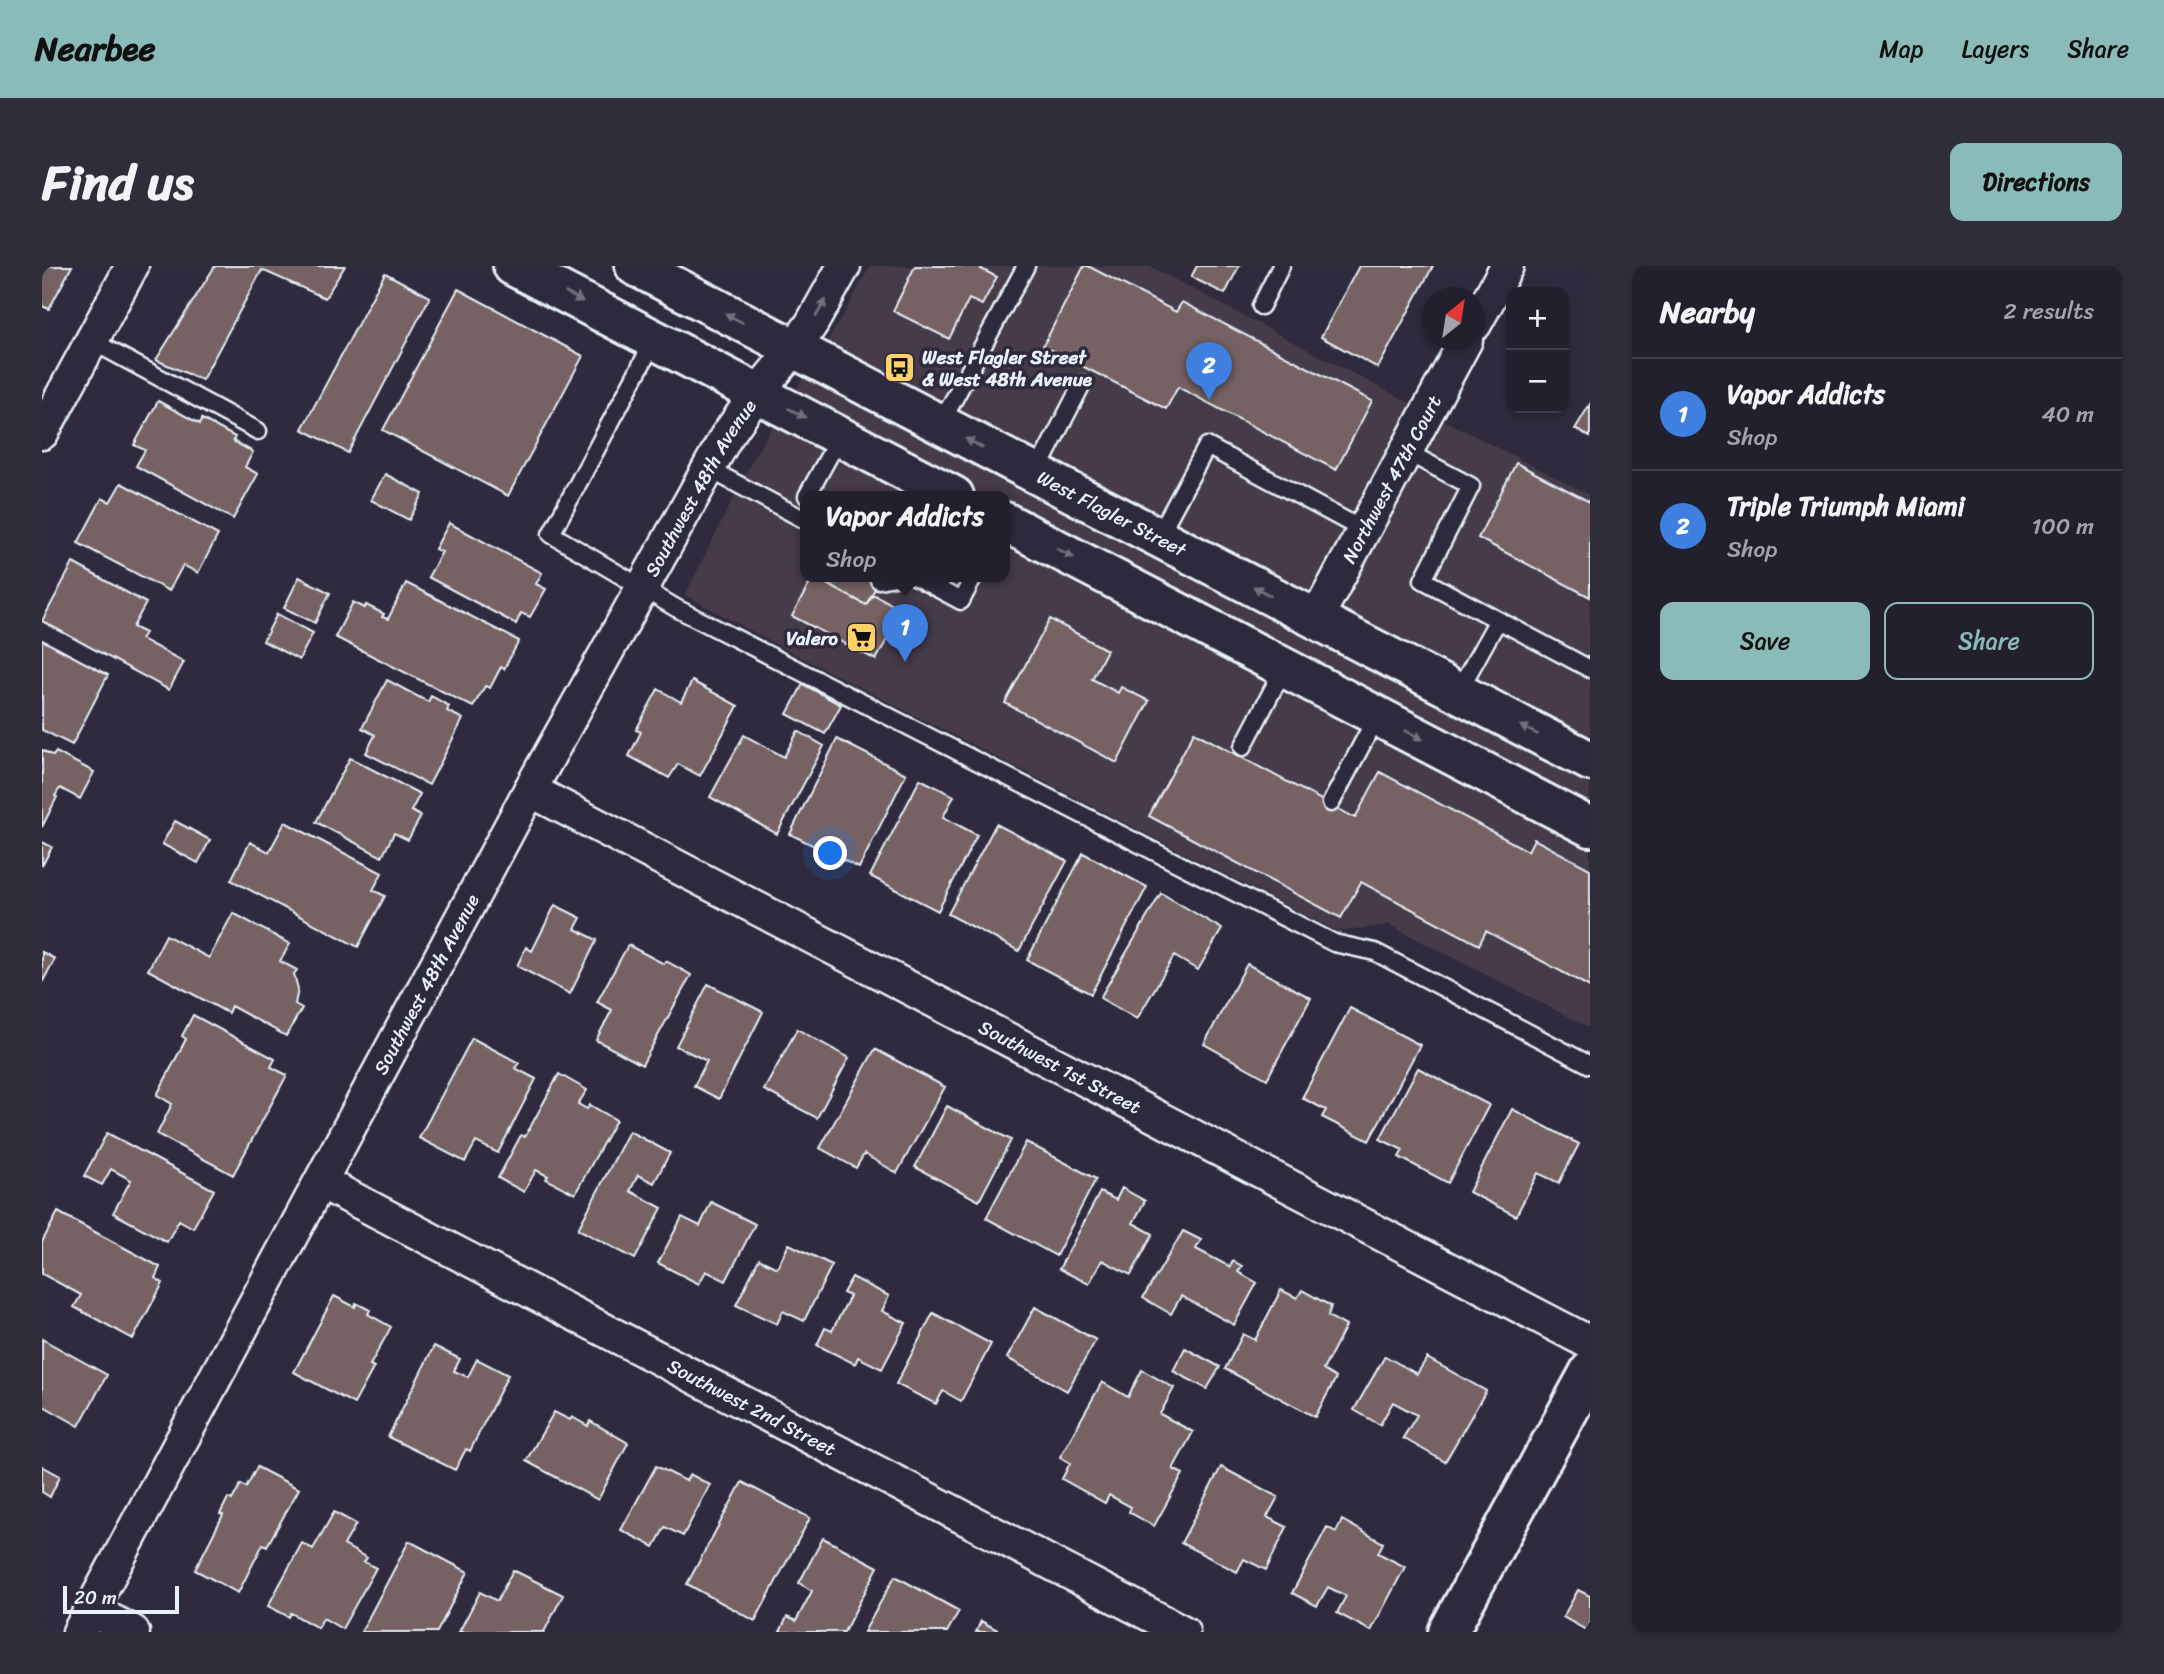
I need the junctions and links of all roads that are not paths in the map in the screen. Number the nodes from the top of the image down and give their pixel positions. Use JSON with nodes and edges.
{"nodes":[{"id":1,"x":132,"y":266,"type":"edge"},
{"id":2,"x":513,"y":266,"type":"edge"},
{"id":3,"x":635,"y":266,"type":"edge"},
{"id":4,"x":845,"y":266,"type":"edge"},
{"id":5,"x":1026,"y":266,"type":"edge"},
{"id":6,"x":1281,"y":266,"type":"edge"},
{"id":7,"x":1507,"y":266,"type":"edge"},
{"id":8,"x":1261,"y":306,"type":"dead end"},
{"id":9,"x":1485,"y":306,"type":"edge"},
{"id":10,"x":655,"y":339,"type":"junction"},
{"id":11,"x":92,"y":341,"type":"junction"},
{"id":12,"x":794,"y":349,"type":"junction"},
{"id":13,"x":1461,"y":350,"type":"edge"},
{"id":14,"x":1082,"y":384,"type":"dead end"},
{"id":15,"x":758,"y":392,"type":"junction"},
{"id":16,"x":940,"y":425,"type":"junction"},
{"id":17,"x":258,"y":431,"type":"dead end"},
{"id":18,"x":42,"y":433,"type":"edge"},
{"id":19,"x":840,"y":436,"type":"junction"},
{"id":20,"x":1405,"y":451,"type":"junction"},
{"id":21,"x":709,"y":469,"type":"junction"},
{"id":22,"x":1035,"y":475,"type":"junction"},
{"id":23,"x":810,"y":491,"type":"edge"},
{"id":24,"x":944,"y":491,"type":"edge"},
{"id":25,"x":800,"y":517,"type":"edge"},
{"id":26,"x":1010,"y":525,"type":"edge"},
{"id":27,"x":1363,"y":530,"type":"junction"},
{"id":28,"x":1158,"y":537,"type":"junction"},
{"id":29,"x":925,"y":582,"type":"edge"},
{"id":30,"x":971,"y":582,"type":"edge"},
{"id":31,"x":642,"y":587,"type":"junction"},
{"id":32,"x":1316,"y":619,"type":"junction"},
{"id":33,"x":1498,"y":620,"type":"junction"},
{"id":34,"x":1284,"y":668,"type":"junction"},
{"id":35,"x":1590,"y":670,"type":"edge"},
{"id":36,"x":1457,"y":693,"type":"junction"},
{"id":37,"x":1377,"y":716,"type":"junction"},
{"id":38,"x":1243,"y":747,"type":"dead end"},
{"id":39,"x":1590,"y":761,"type":"edge"},
{"id":40,"x":530,"y":790,"type":"junction"},
{"id":41,"x":1331,"y":803,"type":"dead end"},
{"id":42,"x":1590,"y":827,"type":"edge"},
{"id":43,"x":1590,"y":1065,"type":"edge"},
{"id":44,"x":321,"y":1182,"type":"junction"},
{"id":45,"x":1590,"y":1343,"type":"edge"},
{"id":46,"x":1590,"y":1371,"type":"edge"},
{"id":47,"x":85,"y":1621,"type":"edge"},
{"id":48,"x":133,"y":1632,"type":"edge"},
{"id":49,"x":1183,"y":1632,"type":"edge"},
{"id":50,"x":1448,"y":1632,"type":"edge"}],
"edges":[{"from":1,"to":11,"type":"street"},
{"from":2,"to":10,"type":"main road","one_way":true},
{"from":12,"to":3,"type":"main road","name":"West Flagler Street","one_way":true},
{"from":12,"to":4,"type":"street","name":"Southwest 48th Avenue","one_way":true},
{"from":5,"to":16,"type":"lane"},
{"from":6,"to":8,"type":"lane"},
{"from":7,"to":9,"type":"street"},
{"from":10,"to":15,"type":"main road"},
{"from":10,"to":31,"type":"lane"},
{"from":11,"to":17,"type":"lane"},
{"from":11,"to":18,"type":"street"},
{"from":12,"to":15,"type":"street","name":"Southwest 48th Avenue"},
{"from":12,"to":16,"type":"main road","name":"West Flagler Street"},
{"from":13,"to":20,"type":"street","name":"Northwest 47th Court"},
{"from":14,"to":22,"type":"lane"},
{"from":15,"to":19,"type":"main road","one_way":true},
{"from":15,"to":21,"type":"street","name":"Southwest 48th Avenue"},
{"from":22,"to":16,"type":"main road","name":"West Flagler Street","one_way":true},
{"from":19,"to":23,"type":"lane"},
{"from":19,"to":24,"type":"main road"},
{"from":20,"to":27,"type":"street","name":"Northwest 47th Court"},
{"from":20,"to":33,"type":"lane"},
{"from":21,"to":25,"type":"lane"},
{"from":21,"to":31,"type":"street","name":"Southwest 48th Avenue"},
{"from":22,"to":28,"type":"main road","name":"West Flagler Street"},
{"from":26,"to":34,"type":"main road","one_way":true},
{"from":27,"to":28,"type":"lane"},
{"from":27,"to":32,"type":"street","name":"Northwest 47th Court"},
{"from":32,"to":28,"type":"main road","name":"West Flagler Street","one_way":true},
{"from":29,"to":30,"type":"lane"},
{"from":31,"to":40,"type":"street","name":"Southwest 48th Avenue"},
{"from":31,"to":43,"type":"lane"},
{"from":32,"to":36,"type":"main road","name":"West Flagler Street"},
{"from":33,"to":35,"type":"lane"},
{"from":33,"to":36,"type":"lane"},
{"from":34,"to":37,"type":"main road"},
{"from":34,"to":38,"type":"lane"},
{"from":39,"to":36,"type":"main road","name":"West Flagler Street","one_way":true},
{"from":37,"to":41,"type":"lane"},
{"from":37,"to":42,"type":"main road","one_way":true},
{"from":40,"to":44,"type":"street","name":"Southwest 48th Avenue"},
{"from":40,"to":45,"type":"street","name":"Southwest 1st Street"},
{"from":44,"to":47,"type":"street","name":"Southwest 48th Avenue"},
{"from":44,"to":49,"type":"street","name":"Southwest 2nd Street"},
{"from":46,"to":50,"type":"main road"},
{"from":47,"to":48,"type":"street"}]}
